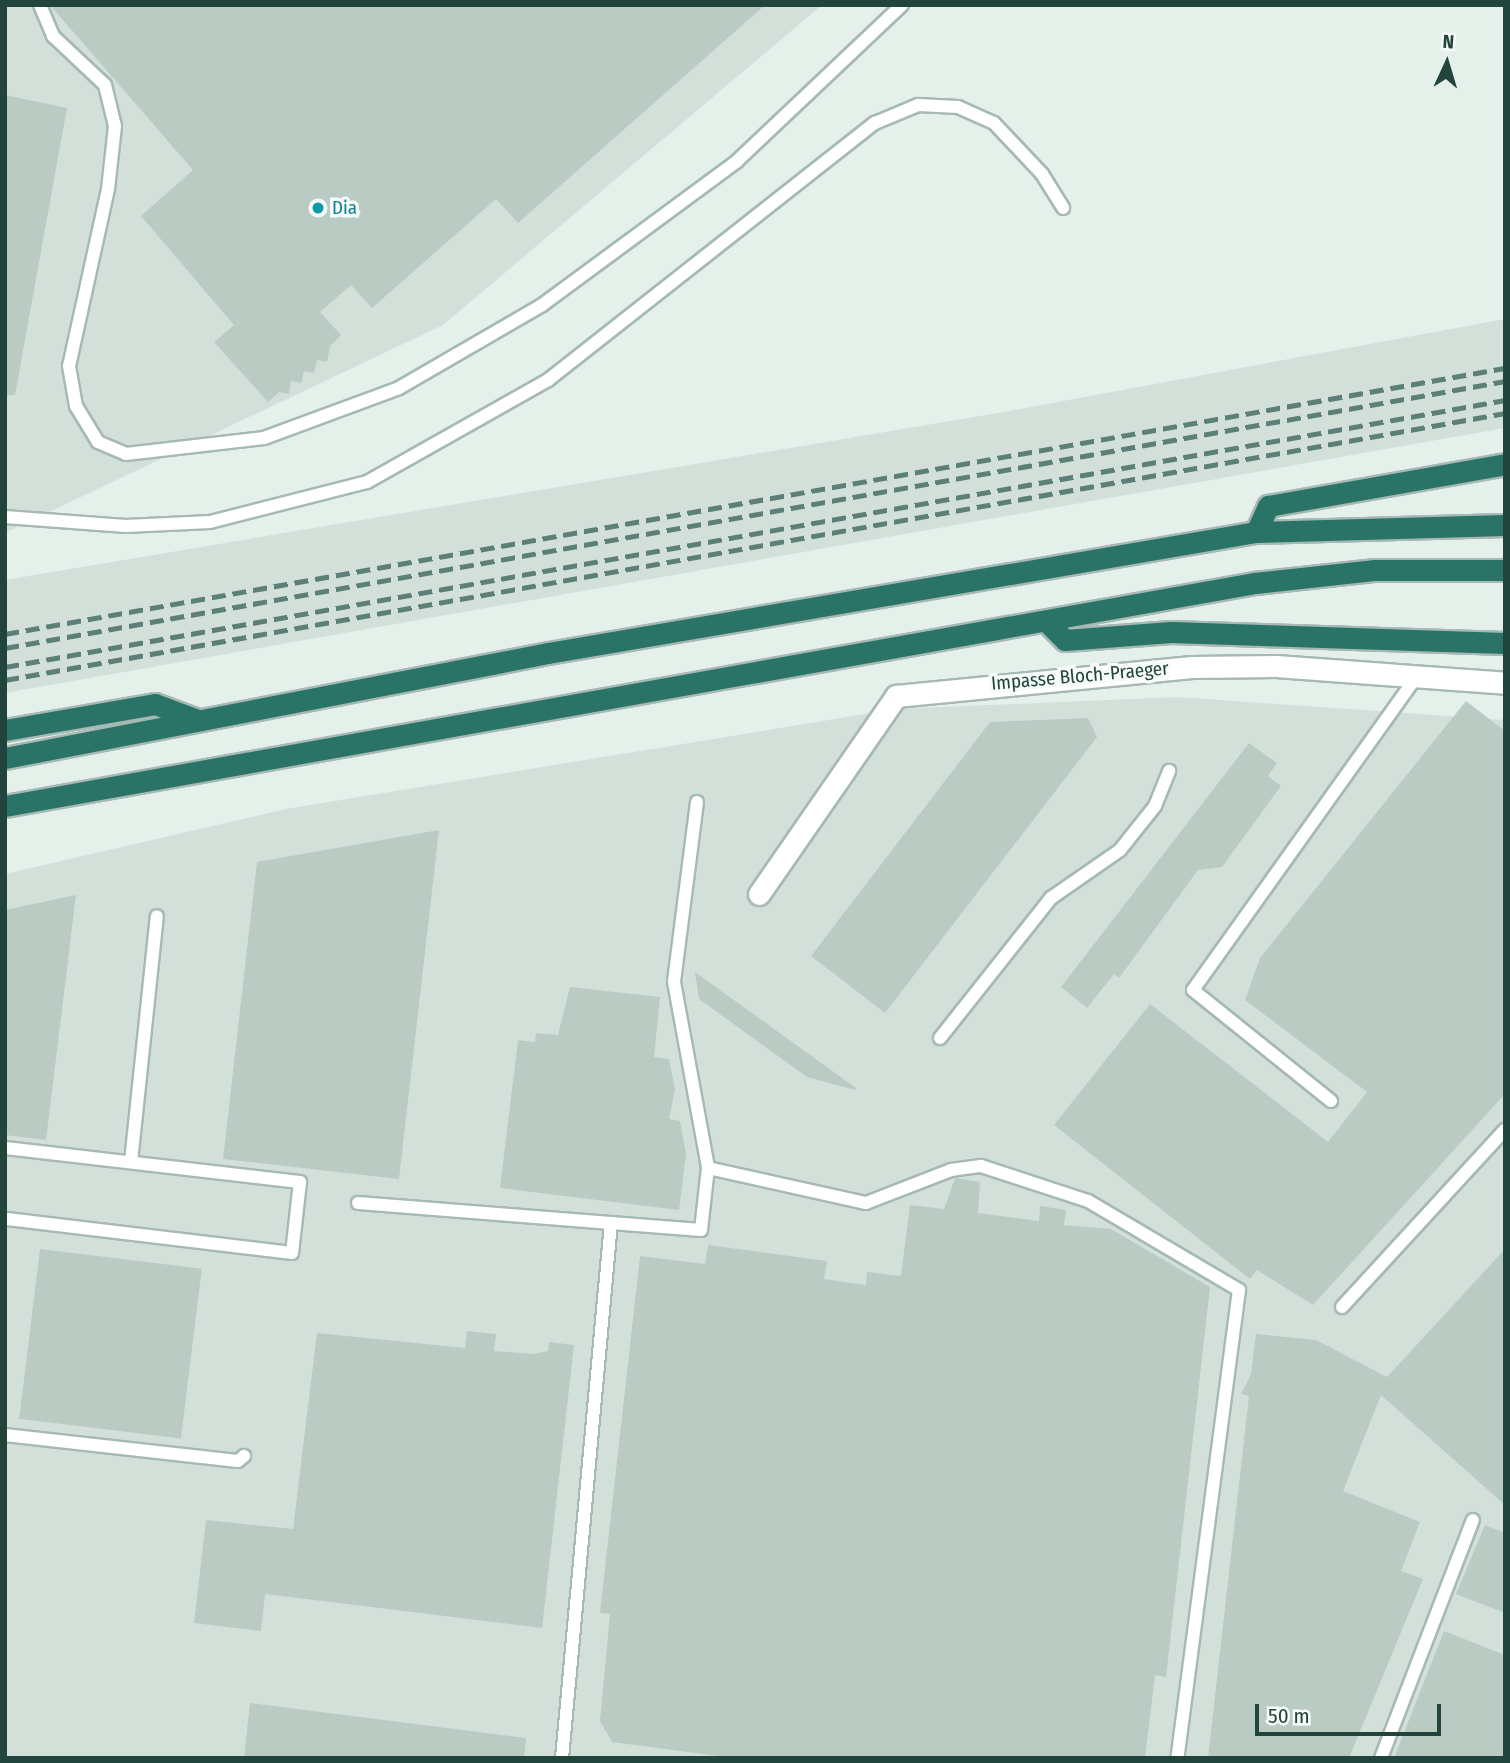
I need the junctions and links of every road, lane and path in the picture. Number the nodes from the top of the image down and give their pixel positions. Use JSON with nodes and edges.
{"nodes":[{"id":1,"x":40,"y":5,"type":"edge"},
{"id":2,"x":902,"y":5,"type":"edge"},
{"id":3,"x":1063,"y":208,"type":"dead end"},
{"id":4,"x":1505,"y":464,"type":"edge"},
{"id":5,"x":5,"y":517,"type":"edge"},
{"id":6,"x":1505,"y":525,"type":"edge"},
{"id":7,"x":1256,"y":532,"type":"junction"},
{"id":8,"x":1505,"y":570,"type":"edge"},
{"id":9,"x":1048,"y":624,"type":"junction"},
{"id":10,"x":1505,"y":643,"type":"edge"},
{"id":11,"x":1416,"y":677,"type":"junction"},
{"id":12,"x":1505,"y":683,"type":"edge"},
{"id":13,"x":197,"y":720,"type":"junction"},
{"id":14,"x":5,"y":730,"type":"edge"},
{"id":15,"x":5,"y":758,"type":"edge"},
{"id":16,"x":1169,"y":771,"type":"dead end"},
{"id":17,"x":696,"y":802,"type":"dead end"},
{"id":18,"x":5,"y":806,"type":"edge"},
{"id":19,"x":759,"y":894,"type":"dead end"},
{"id":20,"x":158,"y":916,"type":"dead end"},
{"id":21,"x":940,"y":1038,"type":"dead end"},
{"id":22,"x":1331,"y":1101,"type":"dead end"},
{"id":23,"x":1505,"y":1130,"type":"edge"},
{"id":24,"x":5,"y":1148,"type":"edge"},
{"id":25,"x":131,"y":1163,"type":"junction"},
{"id":26,"x":708,"y":1168,"type":"junction"},
{"id":27,"x":358,"y":1203,"type":"dead end"},
{"id":28,"x":5,"y":1219,"type":"edge"},
{"id":29,"x":611,"y":1223,"type":"junction"},
{"id":30,"x":1342,"y":1307,"type":"dead end"},
{"id":31,"x":5,"y":1435,"type":"edge"},
{"id":32,"x":244,"y":1456,"type":"dead end"},
{"id":33,"x":1473,"y":1520,"type":"dead end"},
{"id":34,"x":562,"y":1758,"type":"edge"},
{"id":35,"x":1177,"y":1758,"type":"edge"},
{"id":36,"x":1381,"y":1758,"type":"edge"}],
"edges":[{"from":1,"to":2,"type":"lane"},
{"from":3,"to":5,"type":"lane"},
{"from":4,"to":7,"type":"highway"},
{"from":6,"to":7,"type":"highway"},
{"from":7,"to":13,"type":"highway"},
{"from":8,"to":9,"type":"highway"},
{"from":9,"to":10,"type":"highway"},
{"from":9,"to":18,"type":"highway"},
{"from":11,"to":12,"type":"street","name":"Impasse Bloch-Praeger"},
{"from":11,"to":19,"type":"street","name":"Impasse Bloch-Praeger"},
{"from":11,"to":22,"type":"lane"},
{"from":13,"to":14,"type":"highway"},
{"from":13,"to":15,"type":"highway"},
{"from":16,"to":21,"type":"lane"},
{"from":17,"to":26,"type":"lane"},
{"from":20,"to":25,"type":"lane"},
{"from":23,"to":30,"type":"lane"},
{"from":24,"to":25,"type":"lane"},
{"from":25,"to":28,"type":"lane"},
{"from":26,"to":29,"type":"lane"},
{"from":26,"to":35,"type":"lane"},
{"from":27,"to":29,"type":"lane"},
{"from":29,"to":34,"type":"lane"},
{"from":31,"to":32,"type":"lane"},
{"from":33,"to":36,"type":"lane"}]}
